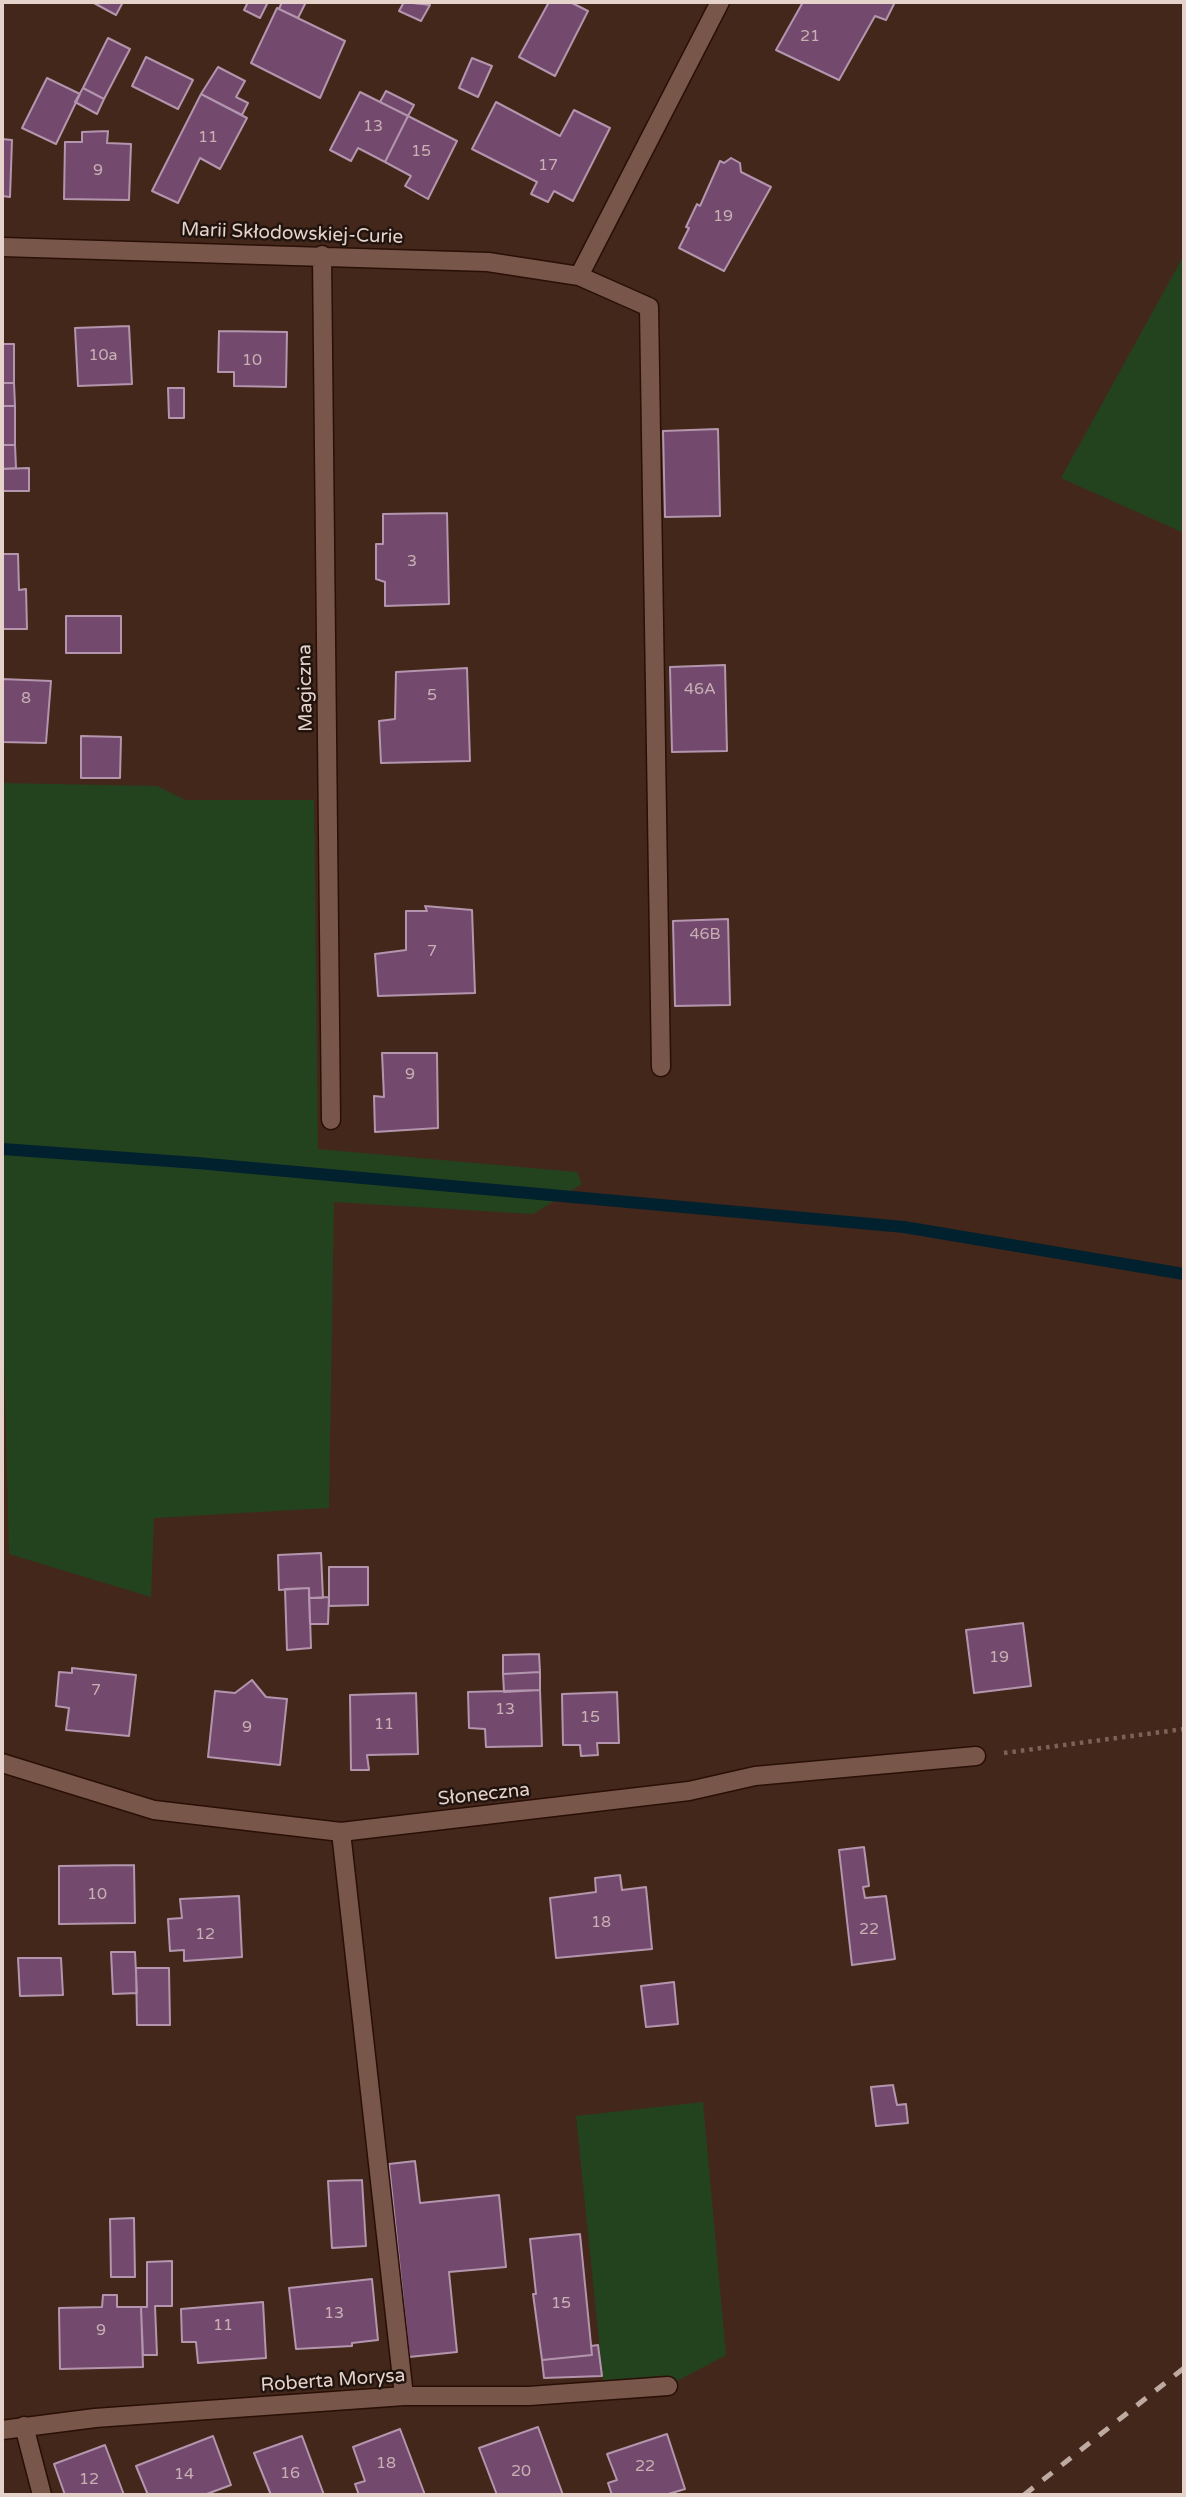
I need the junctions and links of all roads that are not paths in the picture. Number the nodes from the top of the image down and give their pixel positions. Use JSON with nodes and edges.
{"nodes":[{"id":1,"x":720,"y":2,"type":"edge"},
{"id":2,"x":2,"y":247,"type":"edge"},
{"id":3,"x":322,"y":255,"type":"junction"},
{"id":4,"x":579,"y":276,"type":"junction"},
{"id":5,"x":661,"y":1067,"type":"dead end"},
{"id":6,"x":331,"y":1120,"type":"dead end"},
{"id":7,"x":976,"y":1756,"type":"road end"},
{"id":8,"x":2,"y":1763,"type":"edge"},
{"id":9,"x":341,"y":1832,"type":"junction"},
{"id":10,"x":668,"y":2386,"type":"dead end"},
{"id":11,"x":404,"y":2396,"type":"junction"},
{"id":12,"x":24,"y":2426,"type":"junction"},
{"id":13,"x":2,"y":2430,"type":"edge"},
{"id":14,"x":41,"y":2495,"type":"edge"}],
"edges":[{"from":1,"to":4,"type":"street"},
{"from":2,"to":3,"type":"street","name":"Marii Skłodowskiej-Curie"},
{"from":3,"to":4,"type":"street","name":"Marii Skłodowskiej-Curie"},
{"from":3,"to":6,"type":"street","name":"Magiczna"},
{"from":4,"to":5,"type":"street","name":"Marii Skłodowskiej-Curie"},
{"from":7,"to":9,"type":"street","name":"Słoneczna"},
{"from":8,"to":9,"type":"street","name":"Słoneczna"},
{"from":9,"to":11,"type":"street"},
{"from":10,"to":11,"type":"street","name":"Roberta Morysa"},
{"from":11,"to":12,"type":"street","name":"Roberta Morysa"},
{"from":12,"to":13,"type":"street","name":"Roberta Morysa"},
{"from":12,"to":14,"type":"street"}]}
